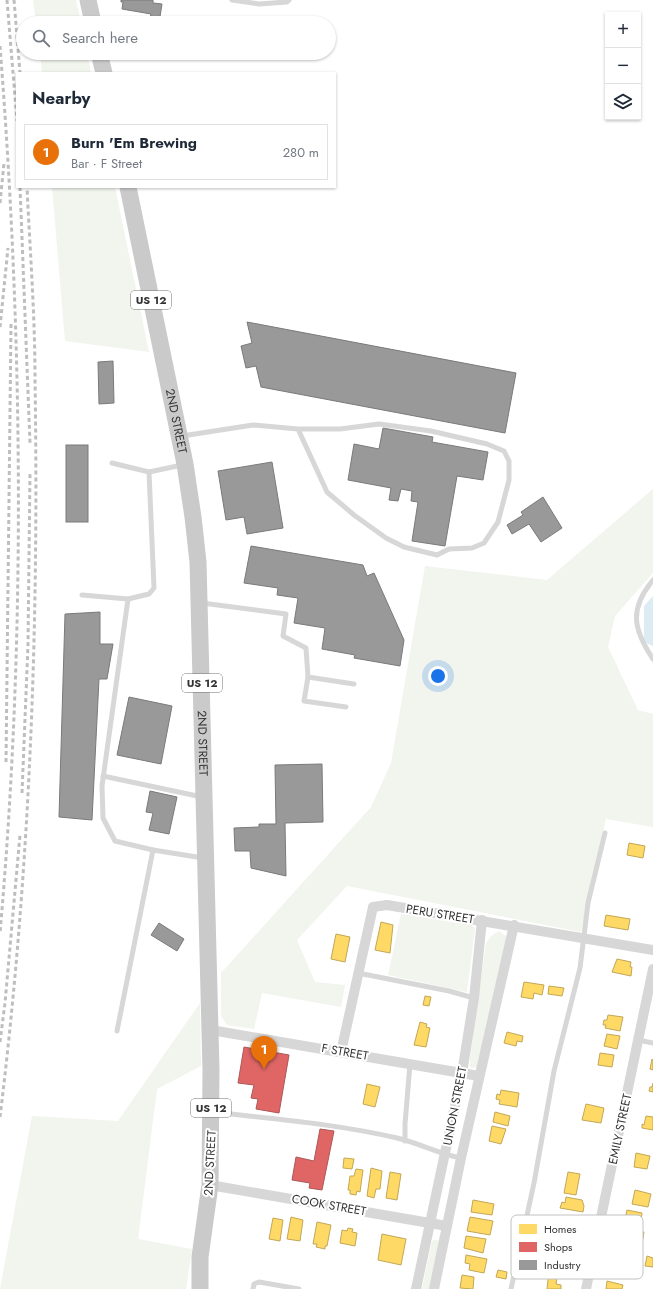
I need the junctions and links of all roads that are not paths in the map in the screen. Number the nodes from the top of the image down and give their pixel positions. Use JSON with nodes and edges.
{"nodes":[{"id":1,"x":88,"y":0,"type":"edge"},
{"id":2,"x":232,"y":0,"type":"edge"},
{"id":3,"x":289,"y":0,"type":"edge"},
{"id":4,"x":91,"y":16,"type":"edge"},
{"id":5,"x":101,"y":60,"type":"edge"},
{"id":6,"x":104,"y":72,"type":"edge"},
{"id":7,"x":128,"y":188,"type":"edge"},
{"id":8,"x":298,"y":429,"type":"junction"},
{"id":9,"x":179,"y":437,"type":"junction"},
{"id":10,"x":112,"y":463,"type":"dead end"},
{"id":11,"x":185,"y":464,"type":"junction"},
{"id":12,"x":150,"y":472,"type":"junction"},
{"id":13,"x":653,"y":580,"type":"edge"},
{"id":14,"x":82,"y":596,"type":"dead end"},
{"id":15,"x":128,"y":599,"type":"junction"},
{"id":16,"x":201,"y":603,"type":"junction"},
{"id":17,"x":653,"y":659,"type":"edge"},
{"id":18,"x":308,"y":677,"type":"junction"},
{"id":19,"x":354,"y":684,"type":"dead end"},
{"id":20,"x":346,"y":707,"type":"dead end"},
{"id":21,"x":103,"y":776,"type":"junction"},
{"id":22,"x":205,"y":797,"type":"junction"},
{"id":23,"x":605,"y":833,"type":"dead end"},
{"id":24,"x":153,"y":850,"type":"junction"},
{"id":25,"x":206,"y":858,"type":"junction"},
{"id":26,"x":482,"y":920,"type":"junction"},
{"id":27,"x":514,"y":926,"type":"junction"},
{"id":28,"x":584,"y":938,"type":"junction"},
{"id":29,"x":653,"y":950,"type":"edge"},
{"id":30,"x":653,"y":969,"type":"edge"},
{"id":31,"x":358,"y":974,"type":"junction"},
{"id":32,"x":474,"y":998,"type":"junction"},
{"id":33,"x":210,"y":1030,"type":"junction"},
{"id":34,"x":117,"y":1032,"type":"dead end"},
{"id":35,"x":638,"y":1040,"type":"junction"},
{"id":36,"x":653,"y":1043,"type":"edge"},
{"id":37,"x":341,"y":1052,"type":"junction"},
{"id":38,"x":410,"y":1064,"type":"junction"},
{"id":39,"x":462,"y":1073,"type":"junction"},
{"id":40,"x":479,"y":1076,"type":"junction"},
{"id":41,"x":212,"y":1112,"type":"junction"},
{"id":42,"x":405,"y":1141,"type":"junction"},
{"id":43,"x":445,"y":1155,"type":"junction"},
{"id":44,"x":461,"y":1158,"type":"junction"},
{"id":45,"x":210,"y":1185,"type":"junction"},
{"id":46,"x":527,"y":1215,"type":"edge"},
{"id":47,"x":601,"y":1215,"type":"edge"},
{"id":48,"x":430,"y":1223,"type":"junction"},
{"id":49,"x":447,"y":1226,"type":"junction"},
{"id":50,"x":200,"y":1257,"type":"junction"},
{"id":51,"x":513,"y":1279,"type":"edge"},
{"id":52,"x":588,"y":1279,"type":"edge"},
{"id":53,"x":190,"y":1289,"type":"edge"},
{"id":54,"x":200,"y":1289,"type":"edge"},
{"id":55,"x":252,"y":1289,"type":"edge"},
{"id":56,"x":298,"y":1289,"type":"edge"},
{"id":57,"x":416,"y":1289,"type":"edge"},
{"id":58,"x":434,"y":1289,"type":"edge"},
{"id":59,"x":511,"y":1289,"type":"edge"},
{"id":60,"x":586,"y":1289,"type":"edge"}],
"edges":[{"from":1,"to":4,"type":"main road"},
{"from":2,"to":3,"type":"lane"},
{"from":5,"to":6,"type":"main road"},
{"from":7,"to":9,"type":"main road","name":"2ND STREET","number":"US 12"},
{"from":8,"to":8,"type":"lane"},
{"from":8,"to":9,"type":"lane"},
{"from":9,"to":11,"type":"main road","name":"2ND STREET","number":"US 12"},
{"from":10,"to":12,"type":"lane"},
{"from":11,"to":12,"type":"lane"},
{"from":11,"to":16,"type":"main road","name":"2ND STREET","number":"US 12"},
{"from":12,"to":15,"type":"lane"},
{"from":13,"to":17,"type":"lane"},
{"from":14,"to":15,"type":"lane"},
{"from":15,"to":21,"type":"lane"},
{"from":16,"to":18,"type":"lane"},
{"from":16,"to":22,"type":"main road","name":"2ND STREET","number":"US 12"},
{"from":18,"to":19,"type":"lane"},
{"from":18,"to":20,"type":"lane"},
{"from":21,"to":22,"type":"lane"},
{"from":21,"to":24,"type":"lane"},
{"from":22,"to":25,"type":"main road","name":"2ND STREET","number":"US 12"},
{"from":23,"to":28,"type":"lane"},
{"from":24,"to":25,"type":"lane"},
{"from":24,"to":34,"type":"lane"},
{"from":25,"to":33,"type":"main road","name":"2ND STREET","number":"US 12"},
{"from":26,"to":27,"type":"street","name":"PERU STREET"},
{"from":26,"to":31,"type":"street","name":"PERU STREET"},
{"from":26,"to":32,"type":"street","name":"UNION STREET"},
{"from":27,"to":28,"type":"street","name":"PERU STREET"},
{"from":27,"to":40,"type":"street","name":"UNION STREET"},
{"from":28,"to":29,"type":"street","name":"PERU STREET"},
{"from":28,"to":46,"type":"lane"},
{"from":30,"to":35,"type":"street","name":"EMILY STREET"},
{"from":31,"to":32,"type":"lane"},
{"from":31,"to":37,"type":"street","name":"PERU STREET"},
{"from":32,"to":39,"type":"street","name":"UNION STREET"},
{"from":33,"to":37,"type":"street","name":"F STREET"},
{"from":33,"to":41,"type":"main road","name":"2ND STREET","number":"US 12"},
{"from":35,"to":36,"type":"lane"},
{"from":35,"to":47,"type":"street","name":"EMILY STREET"},
{"from":37,"to":38,"type":"street","name":"F STREET"},
{"from":38,"to":39,"type":"street","name":"F STREET"},
{"from":38,"to":42,"type":"lane"},
{"from":39,"to":40,"type":"street","name":"F STREET"},
{"from":39,"to":43,"type":"street","name":"UNION STREET"},
{"from":40,"to":44,"type":"street","name":"UNION STREET"},
{"from":41,"to":42,"type":"lane"},
{"from":41,"to":45,"type":"main road","name":"2ND STREET","number":"US 12"},
{"from":42,"to":43,"type":"lane"},
{"from":43,"to":44,"type":"lane"},
{"from":43,"to":48,"type":"street","name":"UNION STREET"},
{"from":44,"to":49,"type":"street","name":"UNION STREET"},
{"from":45,"to":48,"type":"street","name":"COOK STREET"},
{"from":45,"to":50,"type":"main road","name":"2ND STREET","number":"US 12"},
{"from":48,"to":49,"type":"street","name":"COOK STREET"},
{"from":48,"to":57,"type":"street","name":"UNION STREET"},
{"from":49,"to":58,"type":"street","name":"UNION STREET"},
{"from":50,"to":53,"type":"main road","name":"2ND STREET","number":"US 12"},
{"from":50,"to":54,"type":"main road","name":"2ND STREET","number":"US 12"},
{"from":51,"to":59,"type":"lane"},
{"from":52,"to":60,"type":"street","name":"EMILY STREET"},
{"from":55,"to":56,"type":"lane"}]}
